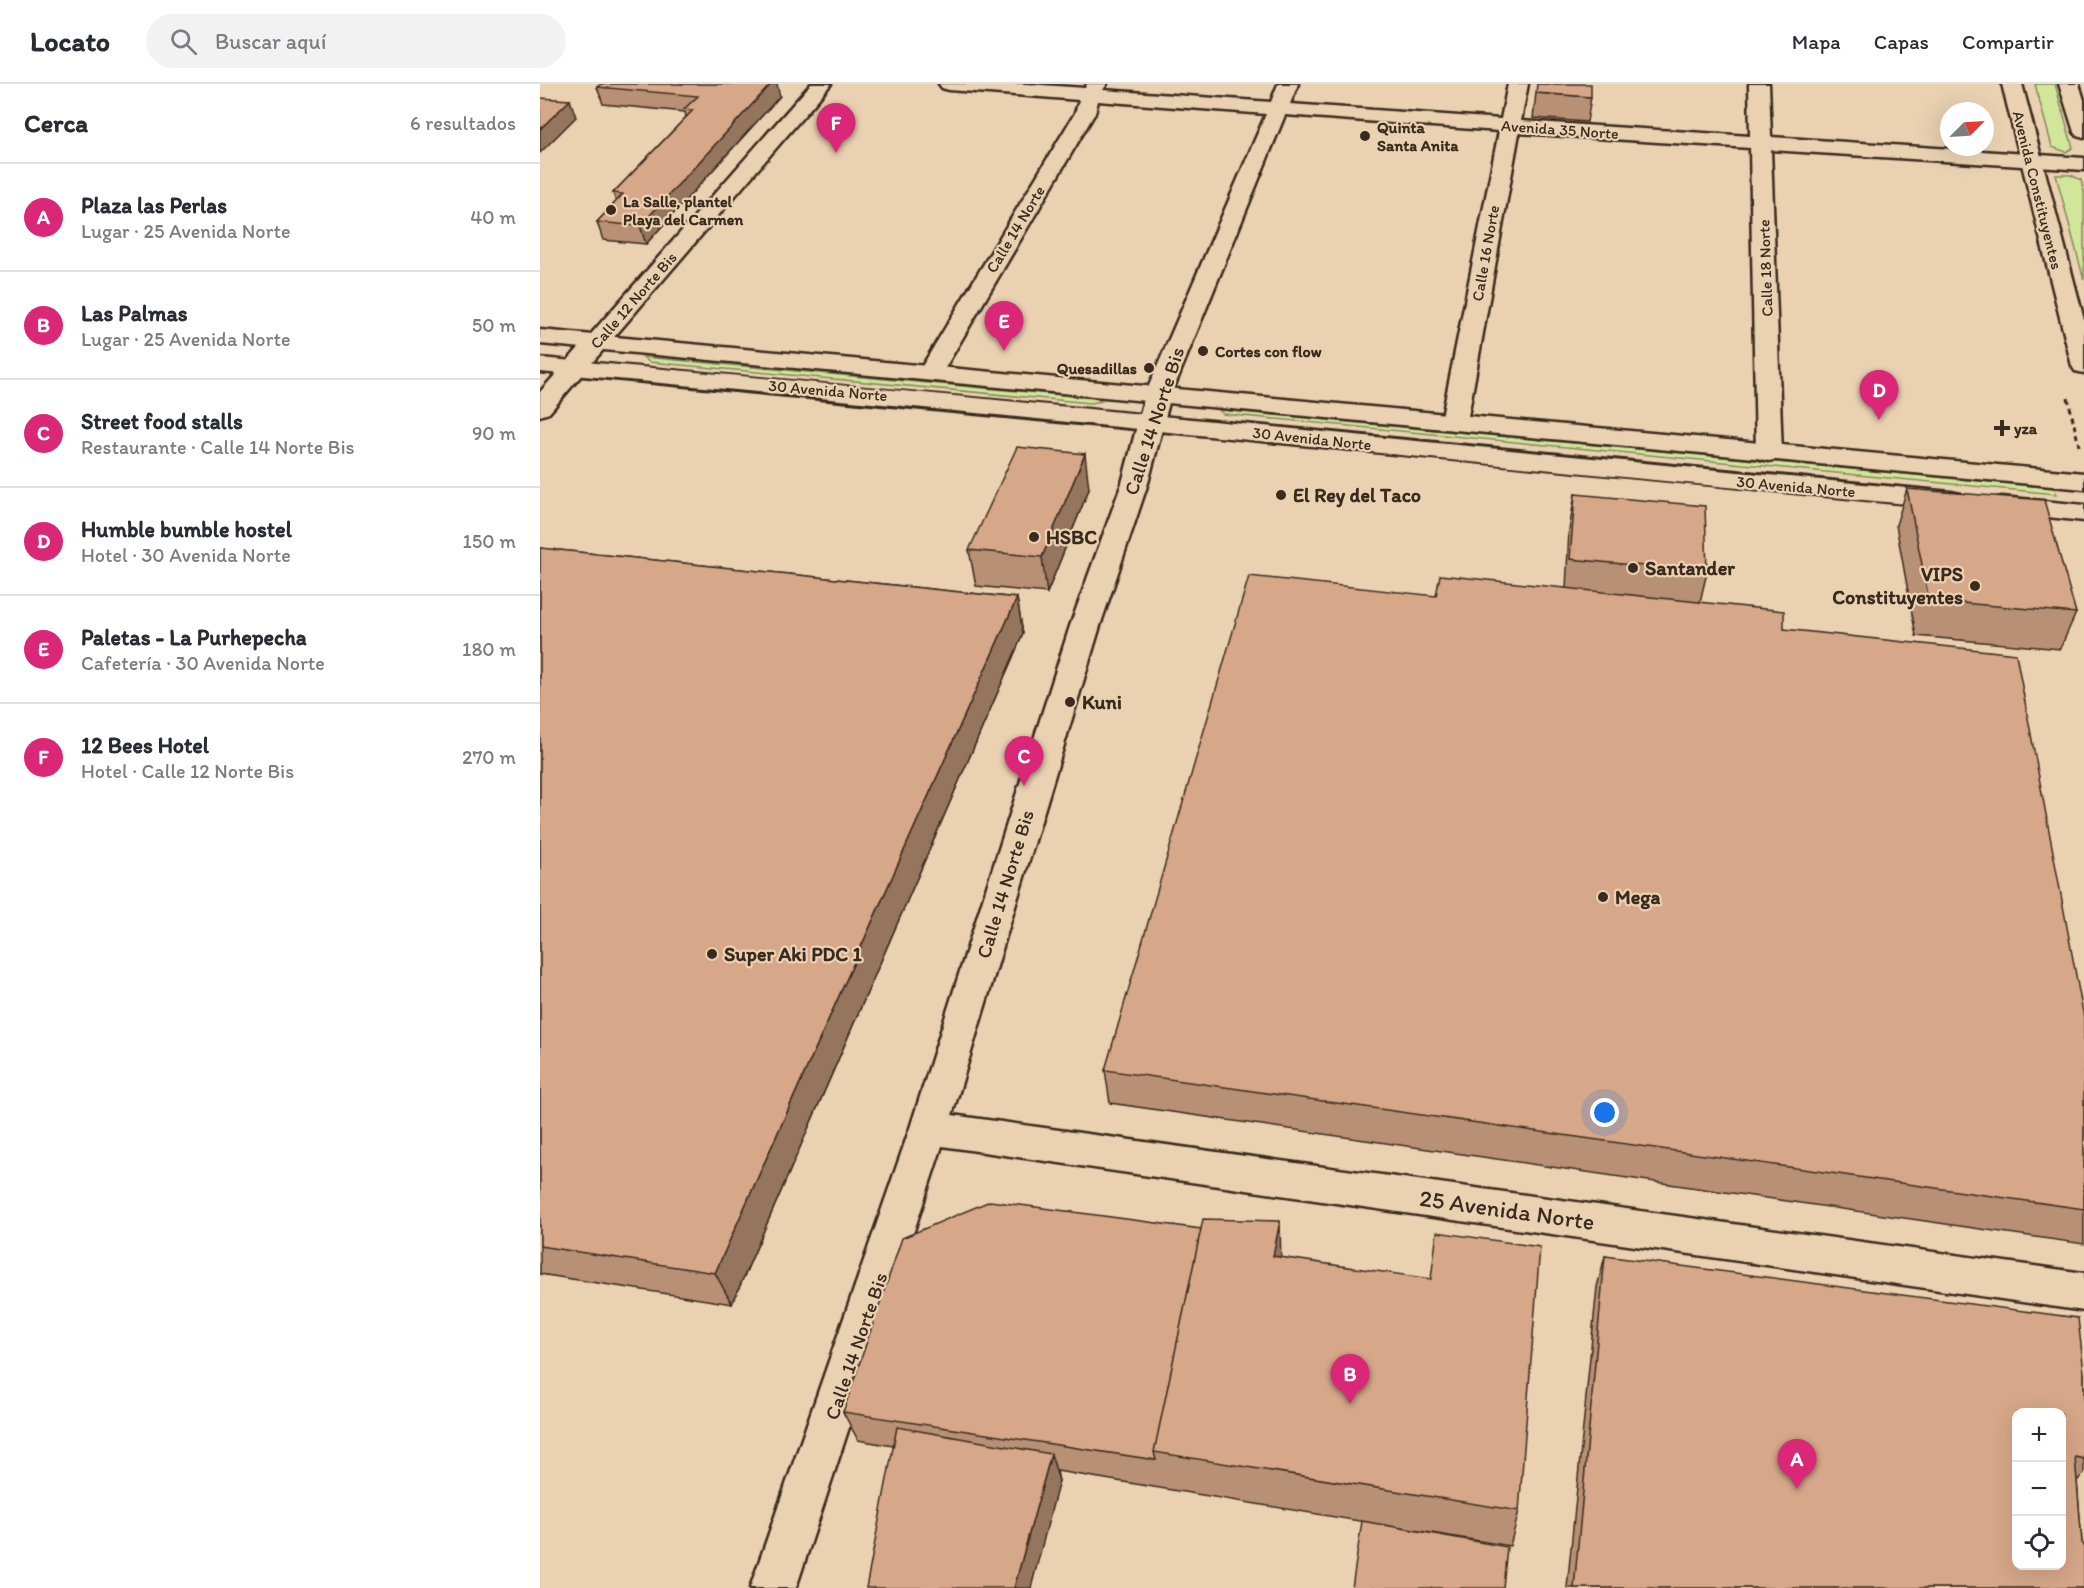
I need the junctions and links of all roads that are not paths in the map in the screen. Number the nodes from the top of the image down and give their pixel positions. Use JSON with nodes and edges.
{"nodes":[{"id":1,"x":821,"y":84,"type":"edge"},
{"id":2,"x":949,"y":84,"type":"edge"},
{"id":3,"x":1288,"y":84,"type":"edge"},
{"id":4,"x":1518,"y":84,"type":"edge"},
{"id":5,"x":1759,"y":84,"type":"edge"},
{"id":6,"x":2012,"y":84,"type":"edge"},
{"id":7,"x":2069,"y":84,"type":"edge"},
{"id":8,"x":1094,"y":90,"type":"edge"},
{"id":9,"x":1278,"y":108,"type":"junction"},
{"id":10,"x":1508,"y":126,"type":"junction"},
{"id":11,"x":2084,"y":132,"type":"edge"},
{"id":12,"x":1761,"y":142,"type":"junction"},
{"id":13,"x":2031,"y":161,"type":"junction"},
{"id":14,"x":2084,"y":164,"type":"edge"},
{"id":15,"x":540,"y":337,"type":"edge"},
{"id":16,"x":597,"y":342,"type":"junction"},
{"id":17,"x":540,"y":365,"type":"edge"},
{"id":18,"x":2084,"y":366,"type":"edge"},
{"id":19,"x":573,"y":368,"type":"junction"},
{"id":20,"x":930,"y":373,"type":"junction"},
{"id":21,"x":540,"y":408,"type":"edge"},
{"id":22,"x":1155,"y":408,"type":"junction"},
{"id":23,"x":1454,"y":422,"type":"junction"},
{"id":24,"x":1769,"y":453,"type":"junction"},
{"id":25,"x":2084,"y":481,"type":"edge"},
{"id":26,"x":2084,"y":513,"type":"edge"},
{"id":27,"x":929,"y":1128,"type":"junction"},
{"id":28,"x":2084,"y":1292,"type":"edge"},
{"id":29,"x":774,"y":1588,"type":"edge"}],
"edges":[{"from":1,"to":16,"type":"street","name":"Calle 12 Norte Bis"},
{"from":2,"to":8,"type":"street","name":"Avenida 35 Norte"},
{"from":3,"to":9,"type":"street","name":"Calle 14 Norte Bis"},
{"from":4,"to":10,"type":"street","name":"Calle 16 Norte"},
{"from":5,"to":12,"type":"street","name":"Calle 18 Norte"},
{"from":6,"to":13,"type":"street","name":"Avenida Constituyentes"},
{"from":7,"to":11,"type":"street"},
{"from":8,"to":9,"type":"street","name":"Avenida 35 Norte"},
{"from":8,"to":20,"type":"street","name":"Calle 14 Norte"},
{"from":9,"to":10,"type":"street","name":"Avenida 35 Norte"},
{"from":9,"to":22,"type":"street","name":"Calle 14 Norte Bis"},
{"from":10,"to":12,"type":"street","name":"Avenida 35 Norte"},
{"from":10,"to":23,"type":"street","name":"Calle 16 Norte"},
{"from":12,"to":13,"type":"street","name":"Avenida 35 Norte"},
{"from":12,"to":24,"type":"street","name":"Calle 18 Norte"},
{"from":13,"to":14,"type":"street","name":"Avenida 35 Norte"},
{"from":13,"to":18,"type":"street","name":"Avenida Constituyentes"},
{"from":15,"to":16,"type":"street","name":"30 Avenida Norte"},
{"from":16,"to":19,"type":"street","name":"Calle 12 Norte Bis"},
{"from":16,"to":20,"type":"street","name":"30 Avenida Norte"},
{"from":17,"to":19,"type":"street","name":"30 Avenida Norte"},
{"from":19,"to":21,"type":"street","name":"Calle 12 Norte Bis"},
{"from":19,"to":22,"type":"street","name":"30 Avenida Norte"},
{"from":20,"to":22,"type":"street","name":"30 Avenida Norte"},
{"from":22,"to":23,"type":"street","name":"30 Avenida Norte"},
{"from":22,"to":26,"type":"street","name":"30 Avenida Norte"},
{"from":22,"to":27,"type":"street","name":"Calle 14 Norte Bis"},
{"from":23,"to":24,"type":"street","name":"30 Avenida Norte"},
{"from":24,"to":25,"type":"street","name":"30 Avenida Norte"},
{"from":27,"to":28,"type":"street","name":"25 Avenida Norte"},
{"from":27,"to":29,"type":"street","name":"Calle 14 Norte Bis"}]}
